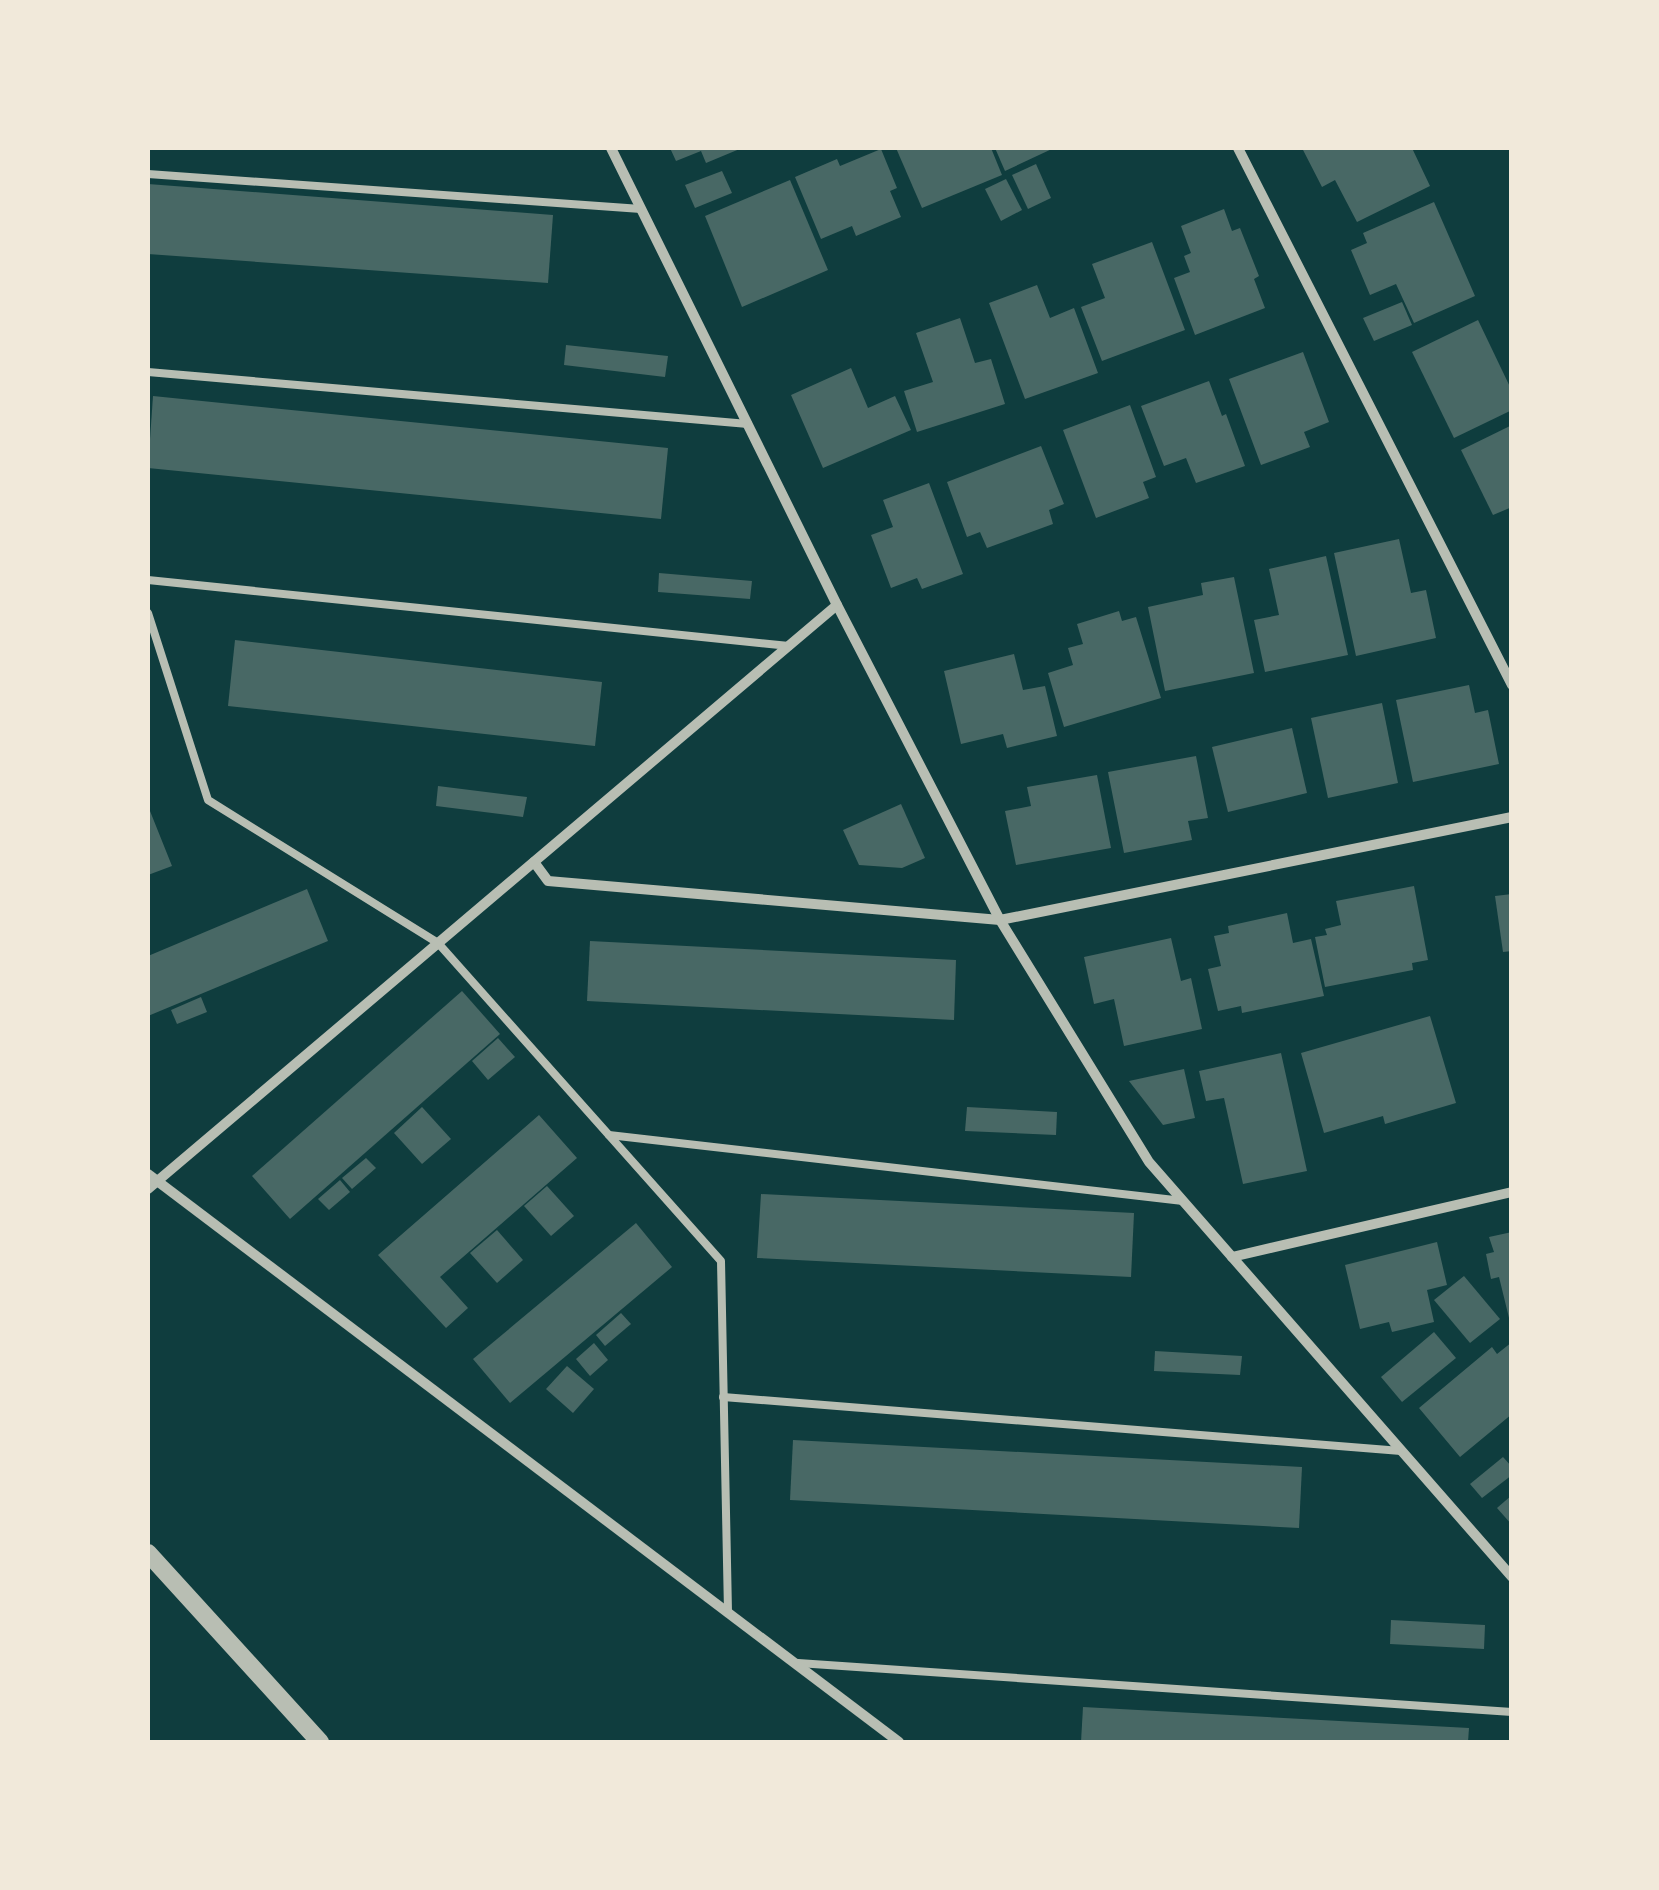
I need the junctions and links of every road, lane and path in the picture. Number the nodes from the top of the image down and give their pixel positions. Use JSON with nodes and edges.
{"nodes":[{"id":1,"x":611,"y":148,"type":"edge"},
{"id":2,"x":1238,"y":148,"type":"edge"},
{"id":3,"x":148,"y":174,"type":"edge"},
{"id":4,"x":642,"y":209,"type":"junction"},
{"id":5,"x":148,"y":372,"type":"edge"},
{"id":6,"x":748,"y":424,"type":"junction"},
{"id":7,"x":148,"y":580,"type":"edge"},
{"id":8,"x":837,"y":605,"type":"junction"},
{"id":9,"x":148,"y":612,"type":"edge"},
{"id":10,"x":789,"y":646,"type":"junction"},
{"id":11,"x":1512,"y":684,"type":"edge"},
{"id":12,"x":1512,"y":818,"type":"edge"},
{"id":13,"x":534,"y":862,"type":"junction"},
{"id":14,"x":1000,"y":920,"type":"junction"},
{"id":15,"x":438,"y":943,"type":"junction"},
{"id":16,"x":608,"y":1135,"type":"junction"},
{"id":17,"x":150,"y":1182,"type":"edge"},
{"id":18,"x":1512,"y":1192,"type":"edge"},
{"id":19,"x":1183,"y":1201,"type":"junction"},
{"id":20,"x":1232,"y":1257,"type":"junction"},
{"id":21,"x":724,"y":1396,"type":"junction"},
{"id":22,"x":1401,"y":1451,"type":"junction"},
{"id":23,"x":148,"y":1553,"type":"edge"},
{"id":24,"x":1512,"y":1577,"type":"edge"},
{"id":25,"x":728,"y":1612,"type":"junction"},
{"id":26,"x":793,"y":1663,"type":"junction"},
{"id":27,"x":1512,"y":1712,"type":"edge"},
{"id":28,"x":320,"y":1742,"type":"edge"},
{"id":29,"x":899,"y":1742,"type":"edge"}],
"edges":[{"from":1,"to":4,"type":"street"},
{"from":2,"to":11,"type":"street"},
{"from":3,"to":4,"type":"lane"},
{"from":4,"to":6,"type":"street"},
{"from":5,"to":6,"type":"lane"},
{"from":6,"to":8,"type":"street"},
{"from":7,"to":10,"type":"lane"},
{"from":8,"to":10,"type":"street"},
{"from":8,"to":14,"type":"street"},
{"from":9,"to":15,"type":"lane"},
{"from":10,"to":13,"type":"street"},
{"from":12,"to":14,"type":"street"},
{"from":13,"to":14,"type":"street"},
{"from":13,"to":15,"type":"street"},
{"from":14,"to":19,"type":"street"},
{"from":15,"to":16,"type":"lane"},
{"from":15,"to":17,"type":"street"},
{"from":16,"to":19,"type":"lane"},
{"from":16,"to":21,"type":"lane"},
{"from":17,"to":25,"type":"street"},
{"from":18,"to":20,"type":"street"},
{"from":19,"to":20,"type":"street"},
{"from":20,"to":22,"type":"street"},
{"from":21,"to":22,"type":"lane"},
{"from":21,"to":25,"type":"lane"},
{"from":22,"to":24,"type":"street"},
{"from":23,"to":28,"type":"street"},
{"from":25,"to":26,"type":"street"},
{"from":26,"to":27,"type":"lane"},
{"from":26,"to":29,"type":"street"}]}
